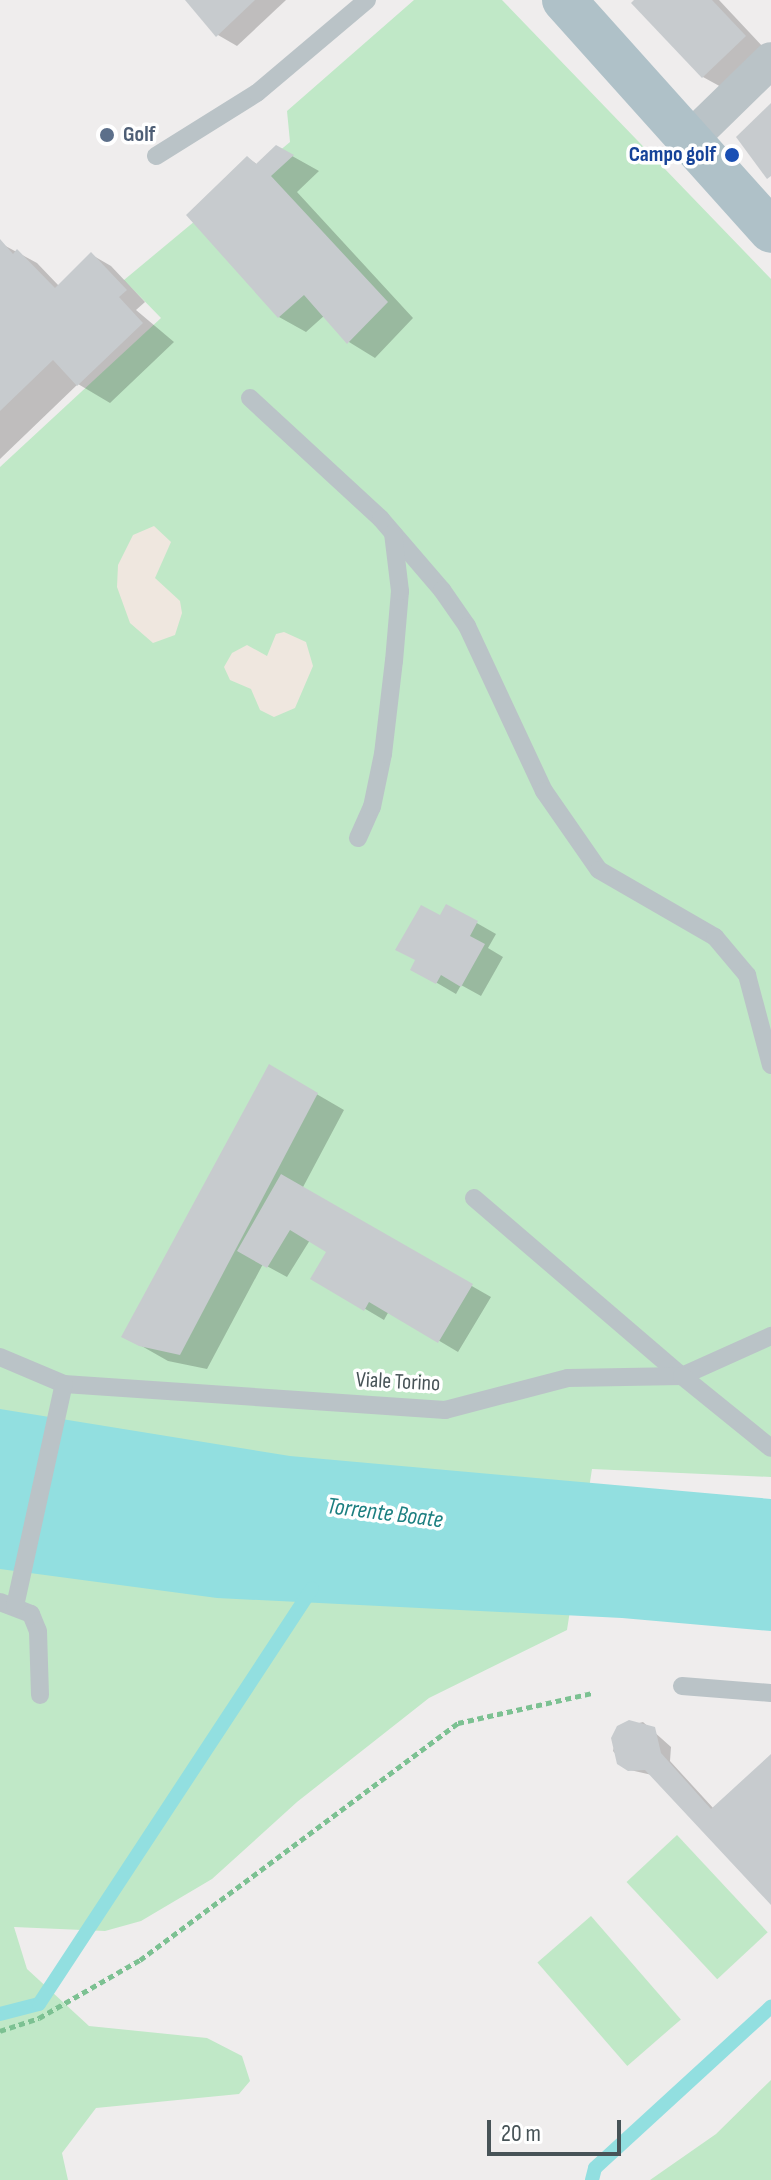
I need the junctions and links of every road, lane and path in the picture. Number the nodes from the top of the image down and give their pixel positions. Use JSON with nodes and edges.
{"nodes":[{"id":1,"x":367,"y":0,"type":"edge"},
{"id":2,"x":564,"y":3,"type":"edge"},
{"id":3,"x":771,"y":60,"type":"edge"},
{"id":4,"x":687,"y":142,"type":"junction"},
{"id":5,"x":156,"y":156,"type":"dead end"},
{"id":6,"x":771,"y":231,"type":"edge"},
{"id":7,"x":250,"y":398,"type":"dead end"},
{"id":8,"x":393,"y":533,"type":"junction"},
{"id":9,"x":358,"y":838,"type":"dead end"},
{"id":10,"x":771,"y":1065,"type":"edge"},
{"id":11,"x":474,"y":1198,"type":"dead end"},
{"id":12,"x":771,"y":1336,"type":"edge"},
{"id":13,"x":0,"y":1357,"type":"edge"},
{"id":14,"x":682,"y":1376,"type":"junction"},
{"id":15,"x":64,"y":1384,"type":"junction"},
{"id":16,"x":771,"y":1448,"type":"edge"},
{"id":17,"x":7,"y":1604,"type":"edge"},
{"id":18,"x":682,"y":1686,"type":"dead end"},
{"id":19,"x":592,"y":1693,"type":"dead end"},
{"id":20,"x":771,"y":1693,"type":"edge"},
{"id":21,"x":40,"y":1695,"type":"dead end"},
{"id":22,"x":0,"y":2031,"type":"edge"}],
"edges":[{"from":1,"to":5,"type":"lane"},
{"from":2,"to":4,"type":"main road"},
{"from":3,"to":4,"type":"street"},
{"from":4,"to":6,"type":"main road"},
{"from":7,"to":8,"type":"lane"},
{"from":8,"to":9,"type":"lane"},
{"from":8,"to":10,"type":"lane"},
{"from":11,"to":14,"type":"lane"},
{"from":12,"to":14,"type":"lane"},
{"from":13,"to":15,"type":"lane","name":"Viale Torino"},
{"from":14,"to":15,"type":"lane","name":"Viale Torino"},
{"from":14,"to":16,"type":"lane"},
{"from":15,"to":17,"type":"lane"},
{"from":17,"to":21,"type":"lane"},
{"from":18,"to":20,"type":"lane"},
{"from":19,"to":22,"type":"path"}]}
